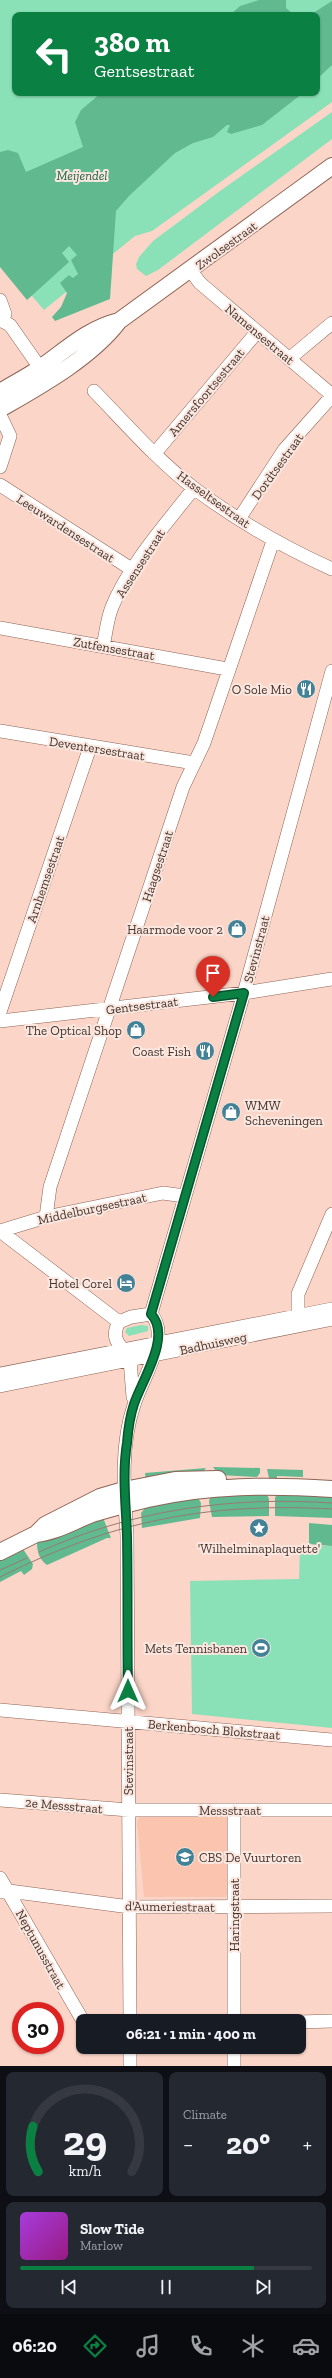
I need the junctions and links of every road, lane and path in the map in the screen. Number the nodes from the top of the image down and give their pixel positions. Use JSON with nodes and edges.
{"nodes":[{"id":1,"x":332,"y":166,"type":"edge"},
{"id":2,"x":191,"y":271,"type":"junction"},
{"id":3,"x":0,"y":300,"type":"edge"},
{"id":4,"x":332,"y":323,"type":"edge"},
{"id":5,"x":257,"y":332,"type":"junction"},
{"id":6,"x":289,"y":359,"type":"junction"},
{"id":7,"x":44,"y":374,"type":"junction"},
{"id":8,"x":94,"y":391,"type":"dead end"},
{"id":9,"x":0,"y":392,"type":"edge"},
{"id":10,"x":332,"y":396,"type":"edge"},
{"id":11,"x":0,"y":409,"type":"edge"},
{"id":12,"x":0,"y":415,"type":"edge"},
{"id":13,"x":155,"y":453,"type":"junction"},
{"id":14,"x":2,"y":456,"type":"edge"},
{"id":15,"x":0,"y":485,"type":"edge"},
{"id":16,"x":194,"y":488,"type":"junction"},
{"id":17,"x":239,"y":519,"type":"junction"},
{"id":18,"x":272,"y":540,"type":"junction"},
{"id":19,"x":332,"y":569,"type":"edge"},
{"id":20,"x":133,"y":570,"type":"junction"},
{"id":21,"x":0,"y":628,"type":"edge"},
{"id":22,"x":104,"y":646,"type":"junction"},
{"id":23,"x":227,"y":669,"type":"junction"},
{"id":24,"x":332,"y":671,"type":"edge"},
{"id":25,"x":0,"y":731,"type":"edge"},
{"id":26,"x":90,"y":747,"type":"junction"},
{"id":27,"x":194,"y":763,"type":"junction"},
{"id":28,"x":332,"y":979,"type":"edge"},
{"id":29,"x":244,"y":993,"type":"junction"},
{"id":30,"x":111,"y":1009,"type":"junction"},
{"id":31,"x":0,"y":1012,"type":"edge"},
{"id":32,"x":0,"y":1021,"type":"edge"},
{"id":33,"x":184,"y":1196,"type":"junction"},
{"id":34,"x":332,"y":1214,"type":"edge"},
{"id":35,"x":46,"y":1217,"type":"junction"},
{"id":36,"x":0,"y":1231,"type":"edge"},
{"id":37,"x":332,"y":1309,"type":"edge"},
{"id":38,"x":151,"y":1314,"type":"junction"},
{"id":39,"x":332,"y":1319,"type":"edge"},
{"id":40,"x":297,"y":1321,"type":"junction"},
{"id":41,"x":120,"y":1322,"type":"junction"},
{"id":42,"x":122,"y":1349,"type":"junction"},
{"id":43,"x":156,"y":1350,"type":"junction"},
{"id":44,"x":130,"y":1360,"type":"junction"},
{"id":45,"x":0,"y":1374,"type":"edge"},
{"id":46,"x":0,"y":1386,"type":"edge"},
{"id":47,"x":133,"y":1406,"type":"junction"},
{"id":48,"x":332,"y":1489,"type":"edge"},
{"id":49,"x":125,"y":1497,"type":"junction"},
{"id":50,"x":0,"y":1552,"type":"edge"},
{"id":51,"x":0,"y":1710,"type":"edge"},
{"id":52,"x":128,"y":1722,"type":"junction"},
{"id":53,"x":332,"y":1740,"type":"edge"},
{"id":54,"x":0,"y":1800,"type":"edge"},
{"id":55,"x":129,"y":1810,"type":"junction"},
{"id":56,"x":234,"y":1810,"type":"junction"},
{"id":57,"x":332,"y":1810,"type":"edge"},
{"id":58,"x":0,"y":1878,"type":"edge"},
{"id":59,"x":4,"y":1891,"type":"edge"},
{"id":60,"x":234,"y":1906,"type":"junction"},
{"id":61,"x":332,"y":1906,"type":"edge"},
{"id":62,"x":130,"y":1907,"type":"junction"},
{"id":63,"x":78,"y":2014,"type":"edge"},
{"id":64,"x":130,"y":2014,"type":"edge"},
{"id":65,"x":234,"y":2014,"type":"edge"},
{"id":66,"x":332,"y":2021,"type":"edge"},
{"id":67,"x":306,"y":2022,"type":"edge"},
{"id":68,"x":130,"y":2054,"type":"edge"},
{"id":69,"x":234,"y":2054,"type":"edge"},
{"id":70,"x":130,"y":2066,"type":"edge"},
{"id":71,"x":234,"y":2066,"type":"edge"}],
"edges":[{"from":1,"to":2,"type":"main road","name":"Zwolsestraat"},
{"from":2,"to":5,"type":"street","name":"Namensestraat"},
{"from":2,"to":7,"type":"main road","name":"Zwolsestraat"},
{"from":3,"to":7,"type":"street"},
{"from":4,"to":6,"type":"street"},
{"from":5,"to":6,"type":"street","name":"Namensestraat"},
{"from":5,"to":13,"type":"street","name":"Amersfoortsestraat"},
{"from":6,"to":10,"type":"street","name":"Namensestraat"},
{"from":7,"to":9,"type":"main road","name":"Zwolsestraat"},
{"from":7,"to":11,"type":"main road","name":"Zwolsestraat"},
{"from":8,"to":13,"type":"street","name":"Hasseltsestraat"},
{"from":10,"to":17,"type":"street","name":"Dordtsestraat"},
{"from":12,"to":14,"type":"street"},
{"from":13,"to":16,"type":"street","name":"Hasseltsestraat"},
{"from":15,"to":20,"type":"street","name":"Leeuwardensestraat"},
{"from":16,"to":17,"type":"street","name":"Hasseltsestraat"},
{"from":16,"to":20,"type":"street","name":"Assensestraat"},
{"from":17,"to":18,"type":"street","name":"Hasseltsestraat"},
{"from":18,"to":19,"type":"street","name":"Hasseltsestraat"},
{"from":18,"to":23,"type":"street","name":"Haagsestraat"},
{"from":20,"to":22,"type":"street","name":"Assensestraat"},
{"from":21,"to":22,"type":"street","name":"Zutfensestraat"},
{"from":22,"to":23,"type":"street","name":"Zutfensestraat"},
{"from":23,"to":27,"type":"street","name":"Haagsestraat"},
{"from":24,"to":29,"type":"street","name":"Stevinstraat"},
{"from":25,"to":26,"type":"street","name":"Deventersestraat"},
{"from":26,"to":27,"type":"street","name":"Deventersestraat"},
{"from":26,"to":31,"type":"street","name":"Arnhemsestraat"},
{"from":27,"to":30,"type":"street","name":"Haagsestraat"},
{"from":28,"to":29,"type":"street","name":"Gentsestraat"},
{"from":29,"to":30,"type":"street","name":"Gentsestraat"},
{"from":29,"to":33,"type":"street","name":"Stevinstraat"},
{"from":30,"to":32,"type":"street","name":"Gentsestraat"},
{"from":30,"to":35,"type":"street","name":"Haagsestraat"},
{"from":33,"to":35,"type":"street","name":"Middelburgsestraat"},
{"from":33,"to":38,"type":"street","name":"Stevinstraat"},
{"from":34,"to":40,"type":"street"},
{"from":35,"to":36,"type":"street","name":"Middelburgsestraat"},
{"from":36,"to":41,"type":"street"},
{"from":37,"to":40,"type":"street","name":"Badhuisweg"},
{"from":38,"to":41,"type":"street"},
{"from":38,"to":43,"type":"street","name":"Stevinstraat"},
{"from":39,"to":40,"type":"street","name":"Badhuisweg"},
{"from":40,"to":43,"type":"street","name":"Badhuisweg"},
{"from":41,"to":42,"type":"street"},
{"from":42,"to":43,"type":"street","name":"Badhuisweg"},
{"from":42,"to":44,"type":"street"},
{"from":42,"to":45,"type":"street","name":"Badhuisweg"},
{"from":43,"to":44,"type":"street","name":"Badhuisweg"},
{"from":43,"to":47,"type":"street","name":"Stevinstraat"},
{"from":44,"to":46,"type":"street","name":"Badhuisweg"},
{"from":44,"to":47,"type":"street","name":"Stevinstraat"},
{"from":47,"to":49,"type":"street","name":"Stevinstraat"},
{"from":48,"to":49,"type":"main road"},
{"from":49,"to":50,"type":"main road"},
{"from":49,"to":52,"type":"street","name":"Stevinstraat"},
{"from":51,"to":52,"type":"street","name":"Berkenbosch Blokstraat"},
{"from":52,"to":53,"type":"street","name":"Berkenbosch Blokstraat"},
{"from":52,"to":55,"type":"street","name":"Stevinstraat"},
{"from":54,"to":55,"type":"street","name":"2e Messstraat"},
{"from":55,"to":56,"type":"street","name":"Messstraat"},
{"from":55,"to":62,"type":"street","name":"Stevinstraat"},
{"from":56,"to":57,"type":"street","name":"Messstraat"},
{"from":56,"to":60,"type":"street","name":"Haringstraat"},
{"from":58,"to":59,"type":"street","name":"Neptunusstraat"},
{"from":59,"to":62,"type":"street","name":"d'Aumeriestraat"},
{"from":59,"to":63,"type":"street","name":"Neptunusstraat"},
{"from":60,"to":61,"type":"street","name":"d'Aumeriestraat"},
{"from":60,"to":62,"type":"street","name":"d'Aumeriestraat"},
{"from":60,"to":65,"type":"street","name":"Haringstraat"},
{"from":62,"to":64,"type":"street","name":"Stevinstraat"},
{"from":66,"to":67,"type":"street"},
{"from":68,"to":70,"type":"street"},
{"from":69,"to":71,"type":"street"}]}
